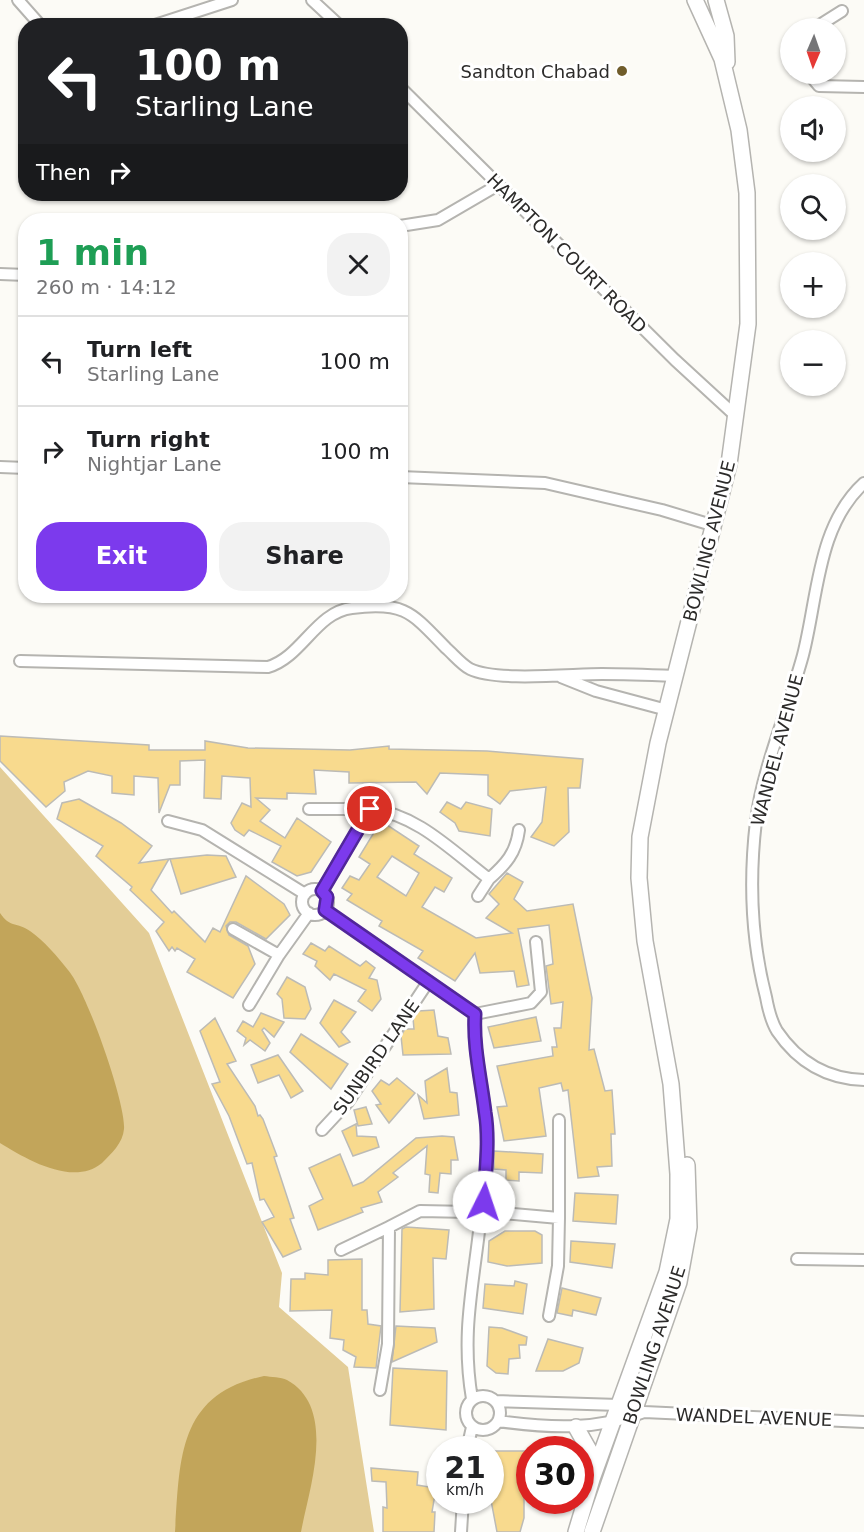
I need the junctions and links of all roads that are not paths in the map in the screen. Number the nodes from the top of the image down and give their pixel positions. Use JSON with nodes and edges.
{"nodes":[{"id":1,"x":18,"y":0,"type":"edge"},
{"id":2,"x":232,"y":0,"type":"edge"},
{"id":3,"x":312,"y":0,"type":"edge"},
{"id":4,"x":695,"y":0,"type":"edge"},
{"id":5,"x":716,"y":0,"type":"edge"},
{"id":6,"x":842,"y":11,"type":"dead end"},
{"id":7,"x":34,"y":18,"type":"edge"},
{"id":8,"x":177,"y":18,"type":"edge"},
{"id":9,"x":331,"y":18,"type":"edge"},
{"id":10,"x":831,"y":18,"type":"edge"},
{"id":11,"x":727,"y":76,"type":"junction"},
{"id":12,"x":817,"y":84,"type":"edge"},
{"id":13,"x":864,"y":87,"type":"edge"},
{"id":14,"x":408,"y":95,"type":"edge"},
{"id":15,"x":498,"y":185,"type":"junction"},
{"id":16,"x":408,"y":225,"type":"edge"},
{"id":17,"x":0,"y":274,"type":"edge"},
{"id":18,"x":18,"y":274,"type":"edge"},
{"id":19,"x":737,"y":417,"type":"junction"},
{"id":20,"x":0,"y":467,"type":"edge"},
{"id":21,"x":18,"y":468,"type":"edge"},
{"id":22,"x":408,"y":477,"type":"edge"},
{"id":23,"x":864,"y":483,"type":"edge"},
{"id":24,"x":715,"y":526,"type":"junction"},
{"id":25,"x":20,"y":661,"type":"dead end"},
{"id":26,"x":559,"y":676,"type":"junction"},
{"id":27,"x":675,"y":676,"type":"junction"},
{"id":28,"x":667,"y":710,"type":"junction"},
{"id":29,"x":309,"y":809,"type":"dead end"},
{"id":30,"x":370,"y":809,"type":"junction"},
{"id":31,"x":168,"y":821,"type":"dead end"},
{"id":32,"x":519,"y":830,"type":"dead end"},
{"id":33,"x":489,"y":879,"type":"junction"},
{"id":34,"x":322,"y":891,"type":"junction"},
{"id":35,"x":305,"y":894,"type":"junction"},
{"id":36,"x":478,"y":896,"type":"dead end"},
{"id":37,"x":325,"y":910,"type":"junction"},
{"id":38,"x":309,"y":913,"type":"junction"},
{"id":39,"x":233,"y":929,"type":"dead end"},
{"id":40,"x":536,"y":942,"type":"dead end"},
{"id":41,"x":279,"y":955,"type":"junction"},
{"id":42,"x":428,"y":982,"type":"junction"},
{"id":43,"x":249,"y":1005,"type":"dead end"},
{"id":44,"x":475,"y":1014,"type":"junction"},
{"id":45,"x":864,"y":1080,"type":"edge"},
{"id":46,"x":559,"y":1120,"type":"dead end"},
{"id":47,"x":322,"y":1130,"type":"dead end"},
{"id":48,"x":484,"y":1202,"type":"junction"},
{"id":49,"x":470,"y":1212,"type":"junction"},
{"id":50,"x":492,"y":1212,"type":"junction"},
{"id":51,"x":559,"y":1218,"type":"junction"},
{"id":52,"x":480,"y":1223,"type":"junction"},
{"id":53,"x":388,"y":1227,"type":"junction"},
{"id":54,"x":341,"y":1250,"type":"dead end"},
{"id":55,"x":797,"y":1259,"type":"dead end"},
{"id":56,"x":864,"y":1260,"type":"edge"},
{"id":57,"x":549,"y":1316,"type":"dead end"},
{"id":58,"x":380,"y":1390,"type":"dead end"},
{"id":59,"x":472,"y":1399,"type":"junction"},
{"id":60,"x":496,"y":1401,"type":"junction"},
{"id":61,"x":632,"y":1410,"type":"junction"},
{"id":62,"x":498,"y":1420,"type":"junction"},
{"id":63,"x":614,"y":1422,"type":"junction"},
{"id":64,"x":864,"y":1422,"type":"edge"},
{"id":65,"x":472,"y":1427,"type":"junction"},
{"id":66,"x":576,"y":1427,"type":"junction"},
{"id":67,"x":470,"y":1436,"type":"edge"},
{"id":68,"x":581,"y":1436,"type":"edge"},
{"id":69,"x":594,"y":1474,"type":"edge"},
{"id":70,"x":462,"y":1514,"type":"edge"},
{"id":71,"x":581,"y":1514,"type":"edge"},
{"id":72,"x":461,"y":1532,"type":"edge"},
{"id":73,"x":576,"y":1532,"type":"edge"},
{"id":74,"x":592,"y":1532,"type":"edge"}],
"edges":[{"from":1,"to":7,"type":"street"},
{"from":2,"to":8,"type":"street"},
{"from":3,"to":9,"type":"street"},
{"from":4,"to":11,"type":"main road","name":"BOWLING AVENUE"},
{"from":5,"to":11,"type":"main road"},
{"from":6,"to":10,"type":"street"},
{"from":11,"to":19,"type":"main road","name":"BOWLING AVENUE"},
{"from":12,"to":13,"type":"street"},
{"from":14,"to":15,"type":"street","name":"HAMPTON COURT ROAD"},
{"from":15,"to":16,"type":"street"},
{"from":15,"to":19,"type":"street","name":"HAMPTON COURT ROAD"},
{"from":17,"to":18,"type":"street"},
{"from":19,"to":24,"type":"main road","name":"BOWLING AVENUE"},
{"from":20,"to":21,"type":"street"},
{"from":22,"to":24,"type":"street"},
{"from":23,"to":45,"type":"street","name":"WANDEL AVENUE"},
{"from":24,"to":27,"type":"main road","name":"BOWLING AVENUE"},
{"from":25,"to":26,"type":"street"},
{"from":26,"to":27,"type":"street"},
{"from":26,"to":28,"type":"street"},
{"from":27,"to":28,"type":"main road","name":"BOWLING AVENUE"},
{"from":28,"to":61,"type":"main road","name":"BOWLING AVENUE"},
{"from":29,"to":30,"type":"street"},
{"from":30,"to":33,"type":"street"},
{"from":30,"to":34,"type":"street"},
{"from":31,"to":35,"type":"street"},
{"from":32,"to":33,"type":"street"},
{"from":33,"to":36,"type":"street"},
{"from":34,"to":35,"type":"street"},
{"from":34,"to":37,"type":"street"},
{"from":35,"to":38,"type":"street"},
{"from":37,"to":38,"type":"street"},
{"from":37,"to":42,"type":"street"},
{"from":38,"to":41,"type":"street"},
{"from":39,"to":41,"type":"street"},
{"from":40,"to":44,"type":"street"},
{"from":41,"to":43,"type":"street"},
{"from":42,"to":44,"type":"street"},
{"from":42,"to":47,"type":"street","name":"SUNBIRD LANE"},
{"from":44,"to":48,"type":"street"},
{"from":46,"to":51,"type":"street"},
{"from":48,"to":49,"type":"street"},
{"from":48,"to":50,"type":"street"},
{"from":49,"to":52,"type":"street"},
{"from":49,"to":53,"type":"street"},
{"from":50,"to":51,"type":"street"},
{"from":50,"to":52,"type":"street"},
{"from":51,"to":57,"type":"street"},
{"from":52,"to":59,"type":"street"},
{"from":53,"to":54,"type":"street"},
{"from":53,"to":58,"type":"street"},
{"from":55,"to":56,"type":"street"},
{"from":59,"to":60,"type":"street"},
{"from":59,"to":65,"type":"street"},
{"from":60,"to":61,"type":"street","name":"WANDEL AVENUE"},
{"from":60,"to":62,"type":"street"},
{"from":61,"to":63,"type":"main road","name":"BOWLING AVENUE"},
{"from":61,"to":64,"type":"street","name":"WANDEL AVENUE"},
{"from":61,"to":74,"type":"main road","name":"BOWLING AVENUE"},
{"from":62,"to":65,"type":"street"},
{"from":62,"to":66,"type":"street"},
{"from":63,"to":66,"type":"street"},
{"from":63,"to":69,"type":"main road","name":"BOWLING AVENUE"},
{"from":65,"to":67,"type":"street"},
{"from":66,"to":68,"type":"main road"},
{"from":70,"to":72,"type":"street"},
{"from":71,"to":73,"type":"main road","name":"BOWLING AVENUE"}]}
